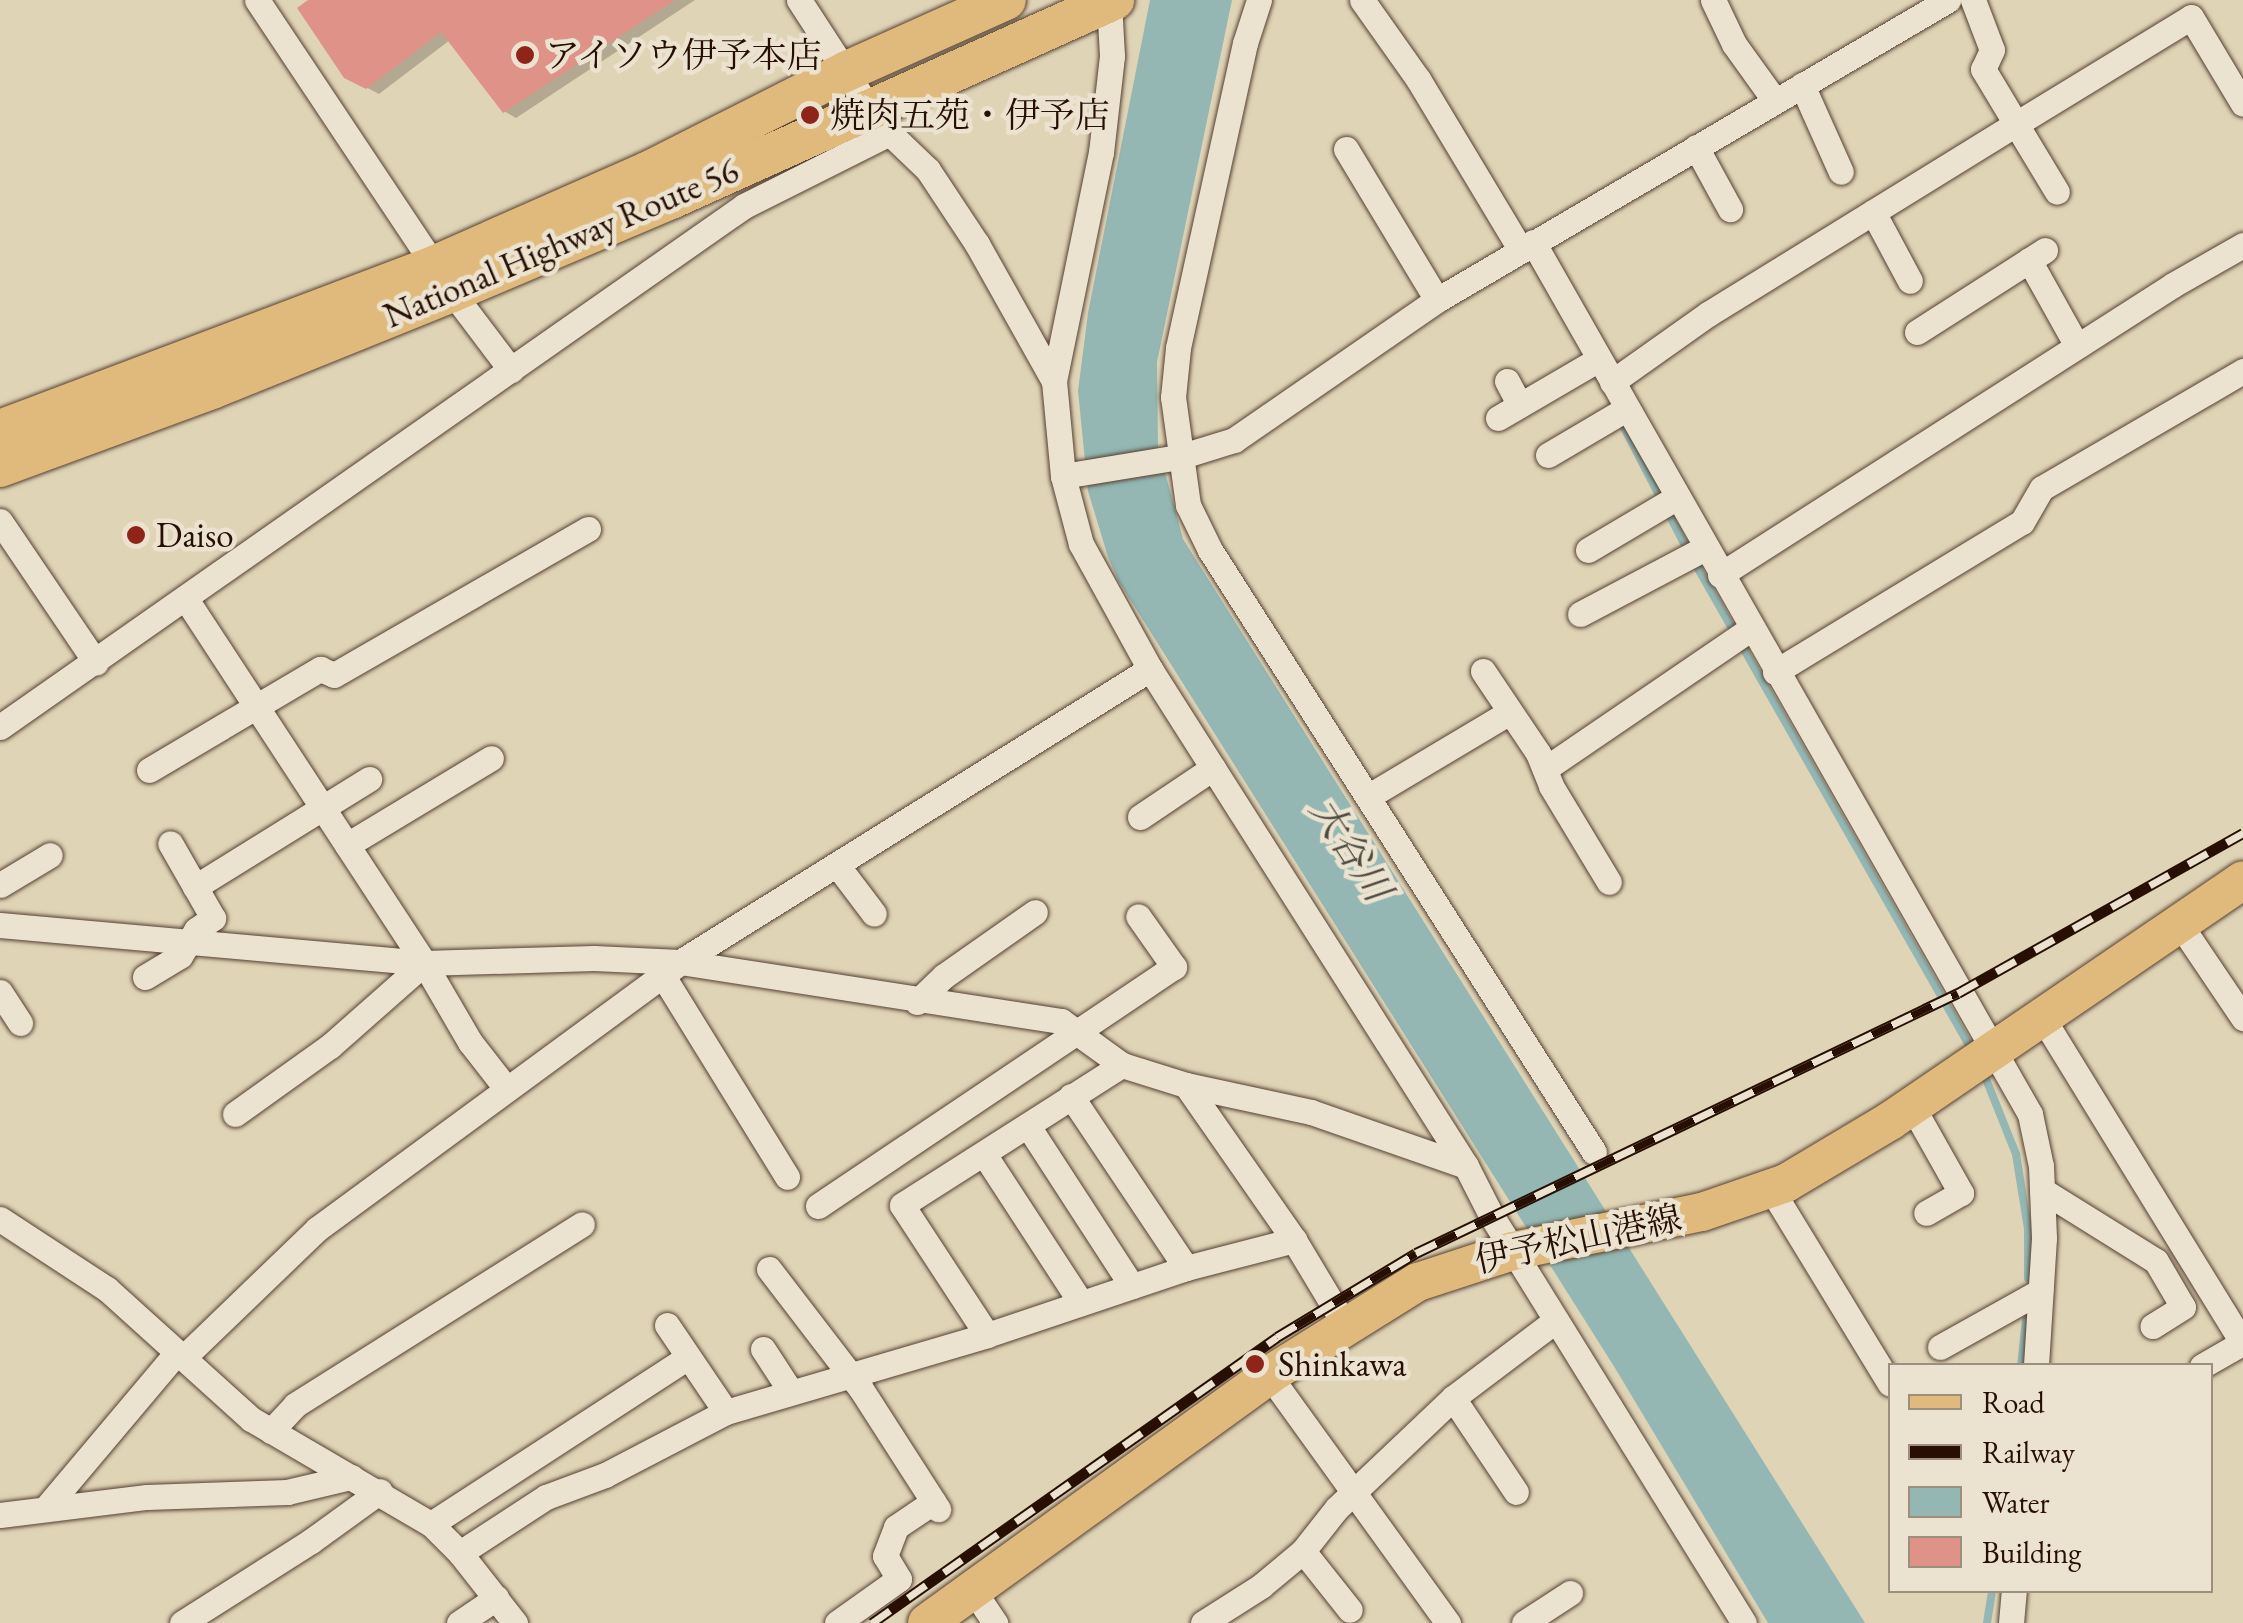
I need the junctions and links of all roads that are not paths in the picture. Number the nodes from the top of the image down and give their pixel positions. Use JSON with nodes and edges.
{"nodes":[{"id":1,"x":257,"y":0,"type":"edge"},
{"id":2,"x":798,"y":0,"type":"edge"},
{"id":3,"x":1006,"y":0,"type":"edge"},
{"id":4,"x":1260,"y":0,"type":"edge"},
{"id":5,"x":1362,"y":0,"type":"edge"},
{"id":6,"x":1714,"y":0,"type":"edge"},
{"id":7,"x":1948,"y":0,"type":"edge"},
{"id":8,"x":1973,"y":0,"type":"edge"},
{"id":9,"x":1112,"y":1,"type":"edge"},
{"id":10,"x":846,"y":71,"type":"junction"},
{"id":11,"x":1802,"y":85,"type":"junction"},
{"id":12,"x":1775,"y":101,"type":"junction"},
{"id":13,"x":2243,"y":104,"type":"edge"},
{"id":14,"x":879,"y":120,"type":"junction"},
{"id":15,"x":2016,"y":124,"type":"junction"},
{"id":16,"x":1696,"y":147,"type":"junction"},
{"id":17,"x":1346,"y":149,"type":"dead end"},
{"id":18,"x":1841,"y":172,"type":"dead end"},
{"id":19,"x":2057,"y":192,"type":"dead end"},
{"id":20,"x":1730,"y":209,"type":"dead end"},
{"id":21,"x":1873,"y":212,"type":"junction"},
{"id":22,"x":2243,"y":245,"type":"edge"},
{"id":23,"x":1527,"y":246,"type":"junction"},
{"id":24,"x":444,"y":279,"type":"junction"},
{"id":25,"x":1910,"y":282,"type":"dead end"},
{"id":26,"x":1437,"y":300,"type":"junction"},
{"id":27,"x":1932,"y":331,"type":"dead end"},
{"id":28,"x":2077,"y":346,"type":"junction"},
{"id":29,"x":1599,"y":359,"type":"junction"},
{"id":30,"x":511,"y":370,"type":"junction"},
{"id":31,"x":2243,"y":371,"type":"edge"},
{"id":32,"x":1507,"y":380,"type":"dead end"},
{"id":33,"x":1054,"y":381,"type":"junction"},
{"id":34,"x":1612,"y":382,"type":"junction"},
{"id":35,"x":1626,"y":409,"type":"junction"},
{"id":36,"x":0,"y":430,"type":"edge"},
{"id":37,"x":1548,"y":455,"type":"dead end"},
{"id":38,"x":1173,"y":458,"type":"junction"},
{"id":39,"x":0,"y":467,"type":"edge"},
{"id":40,"x":1068,"y":476,"type":"junction"},
{"id":41,"x":1676,"y":498,"type":"junction"},
{"id":42,"x":0,"y":521,"type":"edge"},
{"id":43,"x":588,"y":529,"type":"dead end"},
{"id":44,"x":1704,"y":548,"type":"junction"},
{"id":45,"x":1588,"y":550,"type":"dead end"},
{"id":46,"x":1720,"y":575,"type":"junction"},
{"id":47,"x":186,"y":599,"type":"junction"},
{"id":48,"x":1580,"y":614,"type":"dead end"},
{"id":49,"x":1750,"y":629,"type":"junction"},
{"id":50,"x":96,"y":662,"type":"junction"},
{"id":51,"x":1150,"y":669,"type":"junction"},
{"id":52,"x":1482,"y":671,"type":"dead end"},
{"id":53,"x":1775,"y":672,"type":"junction"},
{"id":54,"x":256,"y":706,"type":"junction"},
{"id":55,"x":1508,"y":713,"type":"junction"},
{"id":56,"x":0,"y":727,"type":"edge"},
{"id":57,"x":490,"y":758,"type":"dead end"},
{"id":58,"x":1213,"y":768,"type":"junction"},
{"id":59,"x":1545,"y":769,"type":"junction"},
{"id":60,"x":149,"y":770,"type":"dead end"},
{"id":61,"x":370,"y":779,"type":"dead end"},
{"id":62,"x":1368,"y":796,"type":"junction"},
{"id":63,"x":322,"y":806,"type":"junction"},
{"id":64,"x":1140,"y":817,"type":"dead end"},
{"id":65,"x":170,"y":842,"type":"dead end"},
{"id":66,"x":348,"y":845,"type":"junction"},
{"id":67,"x":50,"y":855,"type":"dead end"},
{"id":68,"x":837,"y":865,"type":"junction"},
{"id":69,"x":2243,"y":880,"type":"edge"},
{"id":70,"x":1608,"y":882,"type":"dead end"},
{"id":71,"x":0,"y":885,"type":"edge"},
{"id":72,"x":195,"y":887,"type":"junction"},
{"id":73,"x":1036,"y":912,"type":"dead end"},
{"id":74,"x":874,"y":914,"type":"dead end"},
{"id":75,"x":1138,"y":916,"type":"dead end"},
{"id":76,"x":2179,"y":923,"type":"junction"},
{"id":77,"x":0,"y":925,"type":"edge"},
{"id":78,"x":189,"y":942,"type":"junction"},
{"id":79,"x":424,"y":963,"type":"junction"},
{"id":80,"x":672,"y":969,"type":"junction"},
{"id":81,"x":145,"y":977,"type":"dead end"},
{"id":82,"x":0,"y":992,"type":"edge"},
{"id":83,"x":917,"y":1002,"type":"junction"},
{"id":84,"x":2042,"y":1017,"type":"junction"},
{"id":85,"x":2243,"y":1018,"type":"edge"},
{"id":86,"x":20,"y":1023,"type":"dead end"},
{"id":87,"x":1078,"y":1032,"type":"junction"},
{"id":88,"x":1993,"y":1052,"type":"junction"},
{"id":89,"x":1122,"y":1065,"type":"junction"},
{"id":90,"x":1186,"y":1084,"type":"junction"},
{"id":91,"x":506,"y":1088,"type":"junction"},
{"id":92,"x":1071,"y":1096,"type":"junction"},
{"id":93,"x":1912,"y":1106,"type":"junction"},
{"id":94,"x":236,"y":1114,"type":"dead end"},
{"id":95,"x":1028,"y":1126,"type":"junction"},
{"id":96,"x":1594,"y":1152,"type":"dead end"},
{"id":97,"x":984,"y":1154,"type":"junction"},
{"id":98,"x":1466,"y":1166,"type":"junction"},
{"id":99,"x":787,"y":1178,"type":"dead end"},
{"id":100,"x":1772,"y":1188,"type":"junction"},
{"id":101,"x":2042,"y":1190,"type":"junction"},
{"id":102,"x":818,"y":1206,"type":"dead end"},
{"id":103,"x":1926,"y":1213,"type":"dead end"},
{"id":104,"x":0,"y":1219,"type":"edge"},
{"id":105,"x":582,"y":1224,"type":"dead end"},
{"id":106,"x":1294,"y":1240,"type":"junction"},
{"id":107,"x":1518,"y":1250,"type":"junction"},
{"id":108,"x":1186,"y":1268,"type":"junction"},
{"id":109,"x":769,"y":1270,"type":"dead end"},
{"id":110,"x":1132,"y":1286,"type":"junction"},
{"id":111,"x":2040,"y":1291,"type":"junction"},
{"id":112,"x":1081,"y":1303,"type":"junction"},
{"id":113,"x":1556,"y":1320,"type":"junction"},
{"id":114,"x":666,"y":1324,"type":"dead end"},
{"id":115,"x":1346,"y":1326,"type":"junction"},
{"id":116,"x":2153,"y":1326,"type":"dead end"},
{"id":117,"x":2240,"y":1332,"type":"edge"},
{"id":118,"x":987,"y":1335,"type":"junction"},
{"id":119,"x":1940,"y":1347,"type":"dead end"},
{"id":120,"x":763,"y":1349,"type":"dead end"},
{"id":121,"x":180,"y":1355,"type":"junction"},
{"id":122,"x":687,"y":1358,"type":"junction"},
{"id":123,"x":2036,"y":1363,"type":"edge"},
{"id":124,"x":2205,"y":1363,"type":"edge"},
{"id":125,"x":848,"y":1375,"type":"junction"},
{"id":126,"x":1269,"y":1375,"type":"junction"},
{"id":127,"x":1888,"y":1381,"type":"edge"},
{"id":128,"x":791,"y":1392,"type":"junction"},
{"id":129,"x":1454,"y":1398,"type":"junction"},
{"id":130,"x":726,"y":1412,"type":"junction"},
{"id":131,"x":271,"y":1430,"type":"junction"},
{"id":132,"x":351,"y":1477,"type":"junction"},
{"id":133,"x":380,"y":1491,"type":"junction"},
{"id":134,"x":1353,"y":1491,"type":"junction"},
{"id":135,"x":1516,"y":1492,"type":"dead end"},
{"id":136,"x":45,"y":1510,"type":"junction"},
{"id":137,"x":0,"y":1515,"type":"edge"},
{"id":138,"x":431,"y":1524,"type":"junction"},
{"id":139,"x":1303,"y":1551,"type":"junction"},
{"id":140,"x":460,"y":1553,"type":"junction"},
{"id":141,"x":973,"y":1590,"type":"junction"},
{"id":142,"x":1570,"y":1593,"type":"dead end"},
{"id":143,"x":2014,"y":1593,"type":"edge"},
{"id":144,"x":496,"y":1598,"type":"junction"},
{"id":145,"x":1350,"y":1610,"type":"dead end"},
{"id":146,"x":198,"y":1619,"type":"edge"},
{"id":147,"x":459,"y":1623,"type":"edge"},
{"id":148,"x":515,"y":1623,"type":"edge"},
{"id":149,"x":837,"y":1623,"type":"edge"},
{"id":150,"x":927,"y":1623,"type":"edge"},
{"id":151,"x":995,"y":1623,"type":"edge"},
{"id":152,"x":1203,"y":1623,"type":"edge"},
{"id":153,"x":1448,"y":1623,"type":"edge"},
{"id":154,"x":1524,"y":1623,"type":"edge"},
{"id":155,"x":1744,"y":1623,"type":"edge"},
{"id":156,"x":2011,"y":1623,"type":"edge"}],
"edges":[{"from":1,"to":24,"type":"street"},
{"from":2,"to":10,"type":"street"},
{"from":3,"to":10,"type":"highway","name":"National Highway Route 56"},
{"from":4,"to":38,"type":"street"},
{"from":5,"to":23,"type":"street"},
{"from":6,"to":12,"type":"street"},
{"from":7,"to":11,"type":"street"},
{"from":8,"to":15,"type":"street"},
{"from":9,"to":14,"type":"highway","name":"National Highway Route 56"},
{"from":9,"to":33,"type":"street"},
{"from":10,"to":14,"type":"street"},
{"from":10,"to":24,"type":"highway","name":"National Highway Route 56"},
{"from":11,"to":12,"type":"street"},
{"from":11,"to":18,"type":"street"},
{"from":12,"to":16,"type":"street"},
{"from":13,"to":15,"type":"street"},
{"from":14,"to":24,"type":"highway","name":"National Highway Route 56"},
{"from":14,"to":30,"type":"street"},
{"from":14,"to":33,"type":"street"},
{"from":15,"to":19,"type":"street"},
{"from":15,"to":21,"type":"street"},
{"from":16,"to":20,"type":"street"},
{"from":16,"to":23,"type":"street"},
{"from":17,"to":26,"type":"street"},
{"from":21,"to":25,"type":"street"},
{"from":21,"to":34,"type":"street"},
{"from":22,"to":28,"type":"street"},
{"from":23,"to":26,"type":"street"},
{"from":23,"to":29,"type":"street"},
{"from":24,"to":30,"type":"street"},
{"from":24,"to":36,"type":"highway","name":"National Highway Route 56"},
{"from":24,"to":39,"type":"highway","name":"National Highway Route 56"},
{"from":26,"to":38,"type":"street"},
{"from":27,"to":28,"type":"street"},
{"from":28,"to":46,"type":"street"},
{"from":29,"to":32,"type":"street"},
{"from":29,"to":34,"type":"street"},
{"from":30,"to":47,"type":"street"},
{"from":31,"to":53,"type":"street"},
{"from":33,"to":40,"type":"street"},
{"from":34,"to":35,"type":"street"},
{"from":35,"to":37,"type":"street"},
{"from":35,"to":41,"type":"street"},
{"from":38,"to":40,"type":"street"},
{"from":38,"to":62,"type":"street"},
{"from":40,"to":51,"type":"street"},
{"from":41,"to":44,"type":"street"},
{"from":41,"to":45,"type":"street"},
{"from":42,"to":50,"type":"street"},
{"from":43,"to":54,"type":"street"},
{"from":44,"to":46,"type":"street"},
{"from":44,"to":48,"type":"street"},
{"from":46,"to":49,"type":"street"},
{"from":47,"to":50,"type":"street"},
{"from":47,"to":54,"type":"street"},
{"from":49,"to":53,"type":"street"},
{"from":49,"to":59,"type":"street"},
{"from":50,"to":56,"type":"street"},
{"from":51,"to":58,"type":"street"},
{"from":51,"to":68,"type":"street"},
{"from":52,"to":55,"type":"street"},
{"from":53,"to":88,"type":"street"},
{"from":54,"to":60,"type":"street"},
{"from":54,"to":63,"type":"street"},
{"from":55,"to":59,"type":"street"},
{"from":55,"to":62,"type":"street"},
{"from":57,"to":66,"type":"street"},
{"from":58,"to":64,"type":"street"},
{"from":58,"to":98,"type":"street"},
{"from":59,"to":70,"type":"street"},
{"from":61,"to":63,"type":"street"},
{"from":62,"to":96,"type":"street"},
{"from":63,"to":66,"type":"street"},
{"from":63,"to":72,"type":"street"},
{"from":65,"to":72,"type":"street"},
{"from":66,"to":79,"type":"street"},
{"from":67,"to":71,"type":"street"},
{"from":68,"to":74,"type":"street"},
{"from":68,"to":80,"type":"street"},
{"from":69,"to":76,"type":"main road","name":"伊予松山港線"},
{"from":72,"to":78,"type":"street"},
{"from":73,"to":83,"type":"street"},
{"from":75,"to":87,"type":"street"},
{"from":76,"to":84,"type":"main road","name":"伊予松山港線"},
{"from":76,"to":85,"type":"street"},
{"from":77,"to":78,"type":"street"},
{"from":78,"to":79,"type":"street"},
{"from":78,"to":81,"type":"street"},
{"from":79,"to":80,"type":"street"},
{"from":79,"to":91,"type":"street"},
{"from":79,"to":94,"type":"street"},
{"from":80,"to":83,"type":"street"},
{"from":80,"to":91,"type":"street"},
{"from":80,"to":99,"type":"street"},
{"from":82,"to":86,"type":"street"},
{"from":83,"to":87,"type":"street"},
{"from":84,"to":88,"type":"main road","name":"伊予松山港線"},
{"from":84,"to":117,"type":"street"},
{"from":87,"to":89,"type":"street"},
{"from":87,"to":102,"type":"street"},
{"from":88,"to":93,"type":"main road","name":"伊予松山港線"},
{"from":88,"to":101,"type":"street"},
{"from":89,"to":90,"type":"street"},
{"from":89,"to":92,"type":"street"},
{"from":90,"to":98,"type":"street"},
{"from":90,"to":106,"type":"street"},
{"from":91,"to":121,"type":"street"},
{"from":92,"to":95,"type":"street"},
{"from":92,"to":108,"type":"street"},
{"from":93,"to":100,"type":"main road","name":"伊予松山港線"},
{"from":93,"to":103,"type":"street"},
{"from":95,"to":97,"type":"street"},
{"from":95,"to":110,"type":"street"},
{"from":97,"to":112,"type":"street"},
{"from":97,"to":118,"type":"street"},
{"from":98,"to":107,"type":"street"},
{"from":100,"to":107,"type":"main road","name":"伊予松山港線"},
{"from":100,"to":127,"type":"street"},
{"from":101,"to":111,"type":"street"},
{"from":101,"to":116,"type":"street"},
{"from":104,"to":121,"type":"street"},
{"from":105,"to":131,"type":"street"},
{"from":106,"to":108,"type":"street"},
{"from":106,"to":115,"type":"street"},
{"from":107,"to":113,"type":"street"},
{"from":107,"to":115,"type":"main road","name":"伊予松山港線"},
{"from":108,"to":110,"type":"street"},
{"from":109,"to":125,"type":"street"},
{"from":110,"to":112,"type":"street"},
{"from":111,"to":119,"type":"street"},
{"from":111,"to":123,"type":"street"},
{"from":112,"to":118,"type":"street"},
{"from":113,"to":129,"type":"street"},
{"from":113,"to":155,"type":"street"},
{"from":114,"to":122,"type":"street"},
{"from":115,"to":126,"type":"main road","name":"伊予松山港線"},
{"from":117,"to":124,"type":"street"},
{"from":118,"to":125,"type":"street"},
{"from":120,"to":128,"type":"street"},
{"from":121,"to":131,"type":"street"},
{"from":121,"to":136,"type":"street"},
{"from":122,"to":130,"type":"street"},
{"from":122,"to":138,"type":"street"},
{"from":125,"to":128,"type":"street"},
{"from":125,"to":149,"type":"street"},
{"from":126,"to":134,"type":"street"},
{"from":126,"to":141,"type":"main road","name":"伊予松山港線"},
{"from":128,"to":130,"type":"street"},
{"from":129,"to":134,"type":"street"},
{"from":129,"to":135,"type":"street"},
{"from":130,"to":140,"type":"street"},
{"from":131,"to":132,"type":"street"},
{"from":132,"to":133,"type":"street"},
{"from":132,"to":136,"type":"street"},
{"from":133,"to":138,"type":"street"},
{"from":133,"to":146,"type":"street"},
{"from":134,"to":139,"type":"street"},
{"from":134,"to":153,"type":"street"},
{"from":136,"to":137,"type":"street"},
{"from":138,"to":140,"type":"street"},
{"from":139,"to":145,"type":"street"},
{"from":139,"to":152,"type":"street"},
{"from":140,"to":144,"type":"street"},
{"from":141,"to":150,"type":"main road","name":"伊予松山港線"},
{"from":141,"to":151,"type":"street"},
{"from":142,"to":154,"type":"street"},
{"from":143,"to":156,"type":"street"},
{"from":144,"to":147,"type":"street"},
{"from":144,"to":148,"type":"street"}]}
